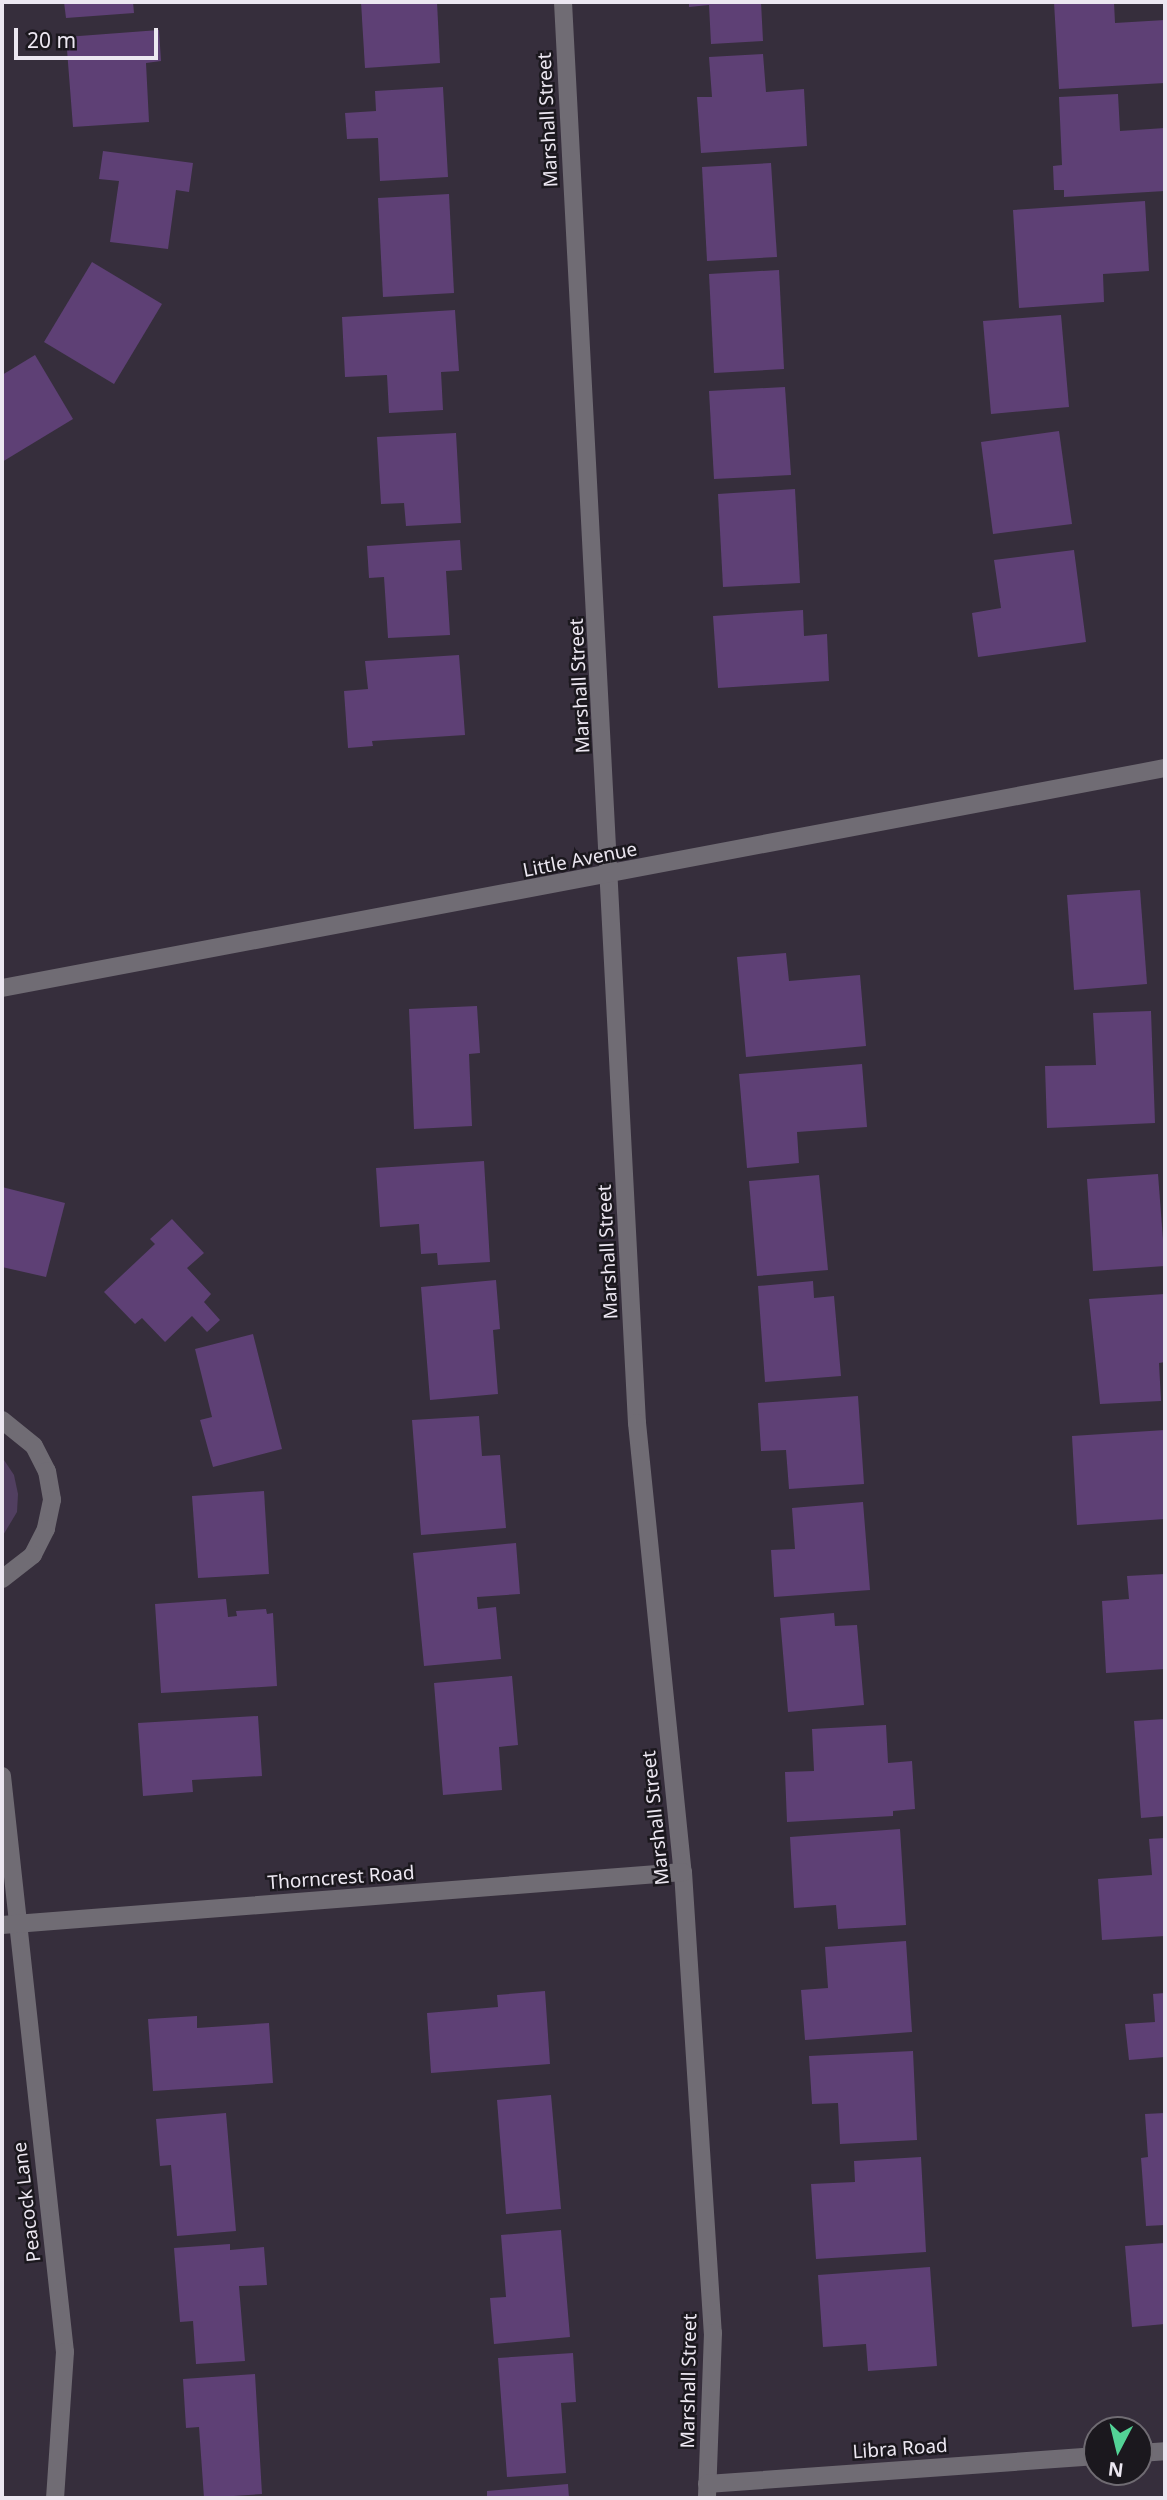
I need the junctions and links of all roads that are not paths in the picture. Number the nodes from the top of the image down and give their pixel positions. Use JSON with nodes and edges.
{"nodes":[{"id":1,"x":563,"y":2,"type":"edge"},
{"id":2,"x":1165,"y":768,"type":"edge"},
{"id":3,"x":611,"y":876,"type":"junction"},
{"id":4,"x":2,"y":988,"type":"edge"},
{"id":5,"x":2,"y":1420,"type":"edge"},
{"id":6,"x":2,"y":1579,"type":"edge"},
{"id":7,"x":2,"y":1776,"type":"edge"},
{"id":8,"x":683,"y":1872,"type":"junction"},
{"id":9,"x":9,"y":1924,"type":"edge"},
{"id":10,"x":1083,"y":2457,"type":"edge"},
{"id":11,"x":707,"y":2491,"type":"edge"},
{"id":12,"x":55,"y":2498,"type":"edge"}],
"edges":[{"from":1,"to":3,"type":"street","name":"Marshall Street"},
{"from":2,"to":3,"type":"street","name":"Little Avenue"},
{"from":3,"to":4,"type":"street","name":"Little Avenue"},
{"from":3,"to":8,"type":"street","name":"Marshall Street"},
{"from":5,"to":6,"type":"street"},
{"from":7,"to":9,"type":"street","name":"Peacock Lane"},
{"from":8,"to":9,"type":"street","name":"Thorncrest Road"},
{"from":8,"to":11,"type":"street","name":"Marshall Street"},
{"from":9,"to":12,"type":"street","name":"Peacock Lane"},
{"from":10,"to":11,"type":"street","name":"Libra Road"}]}
